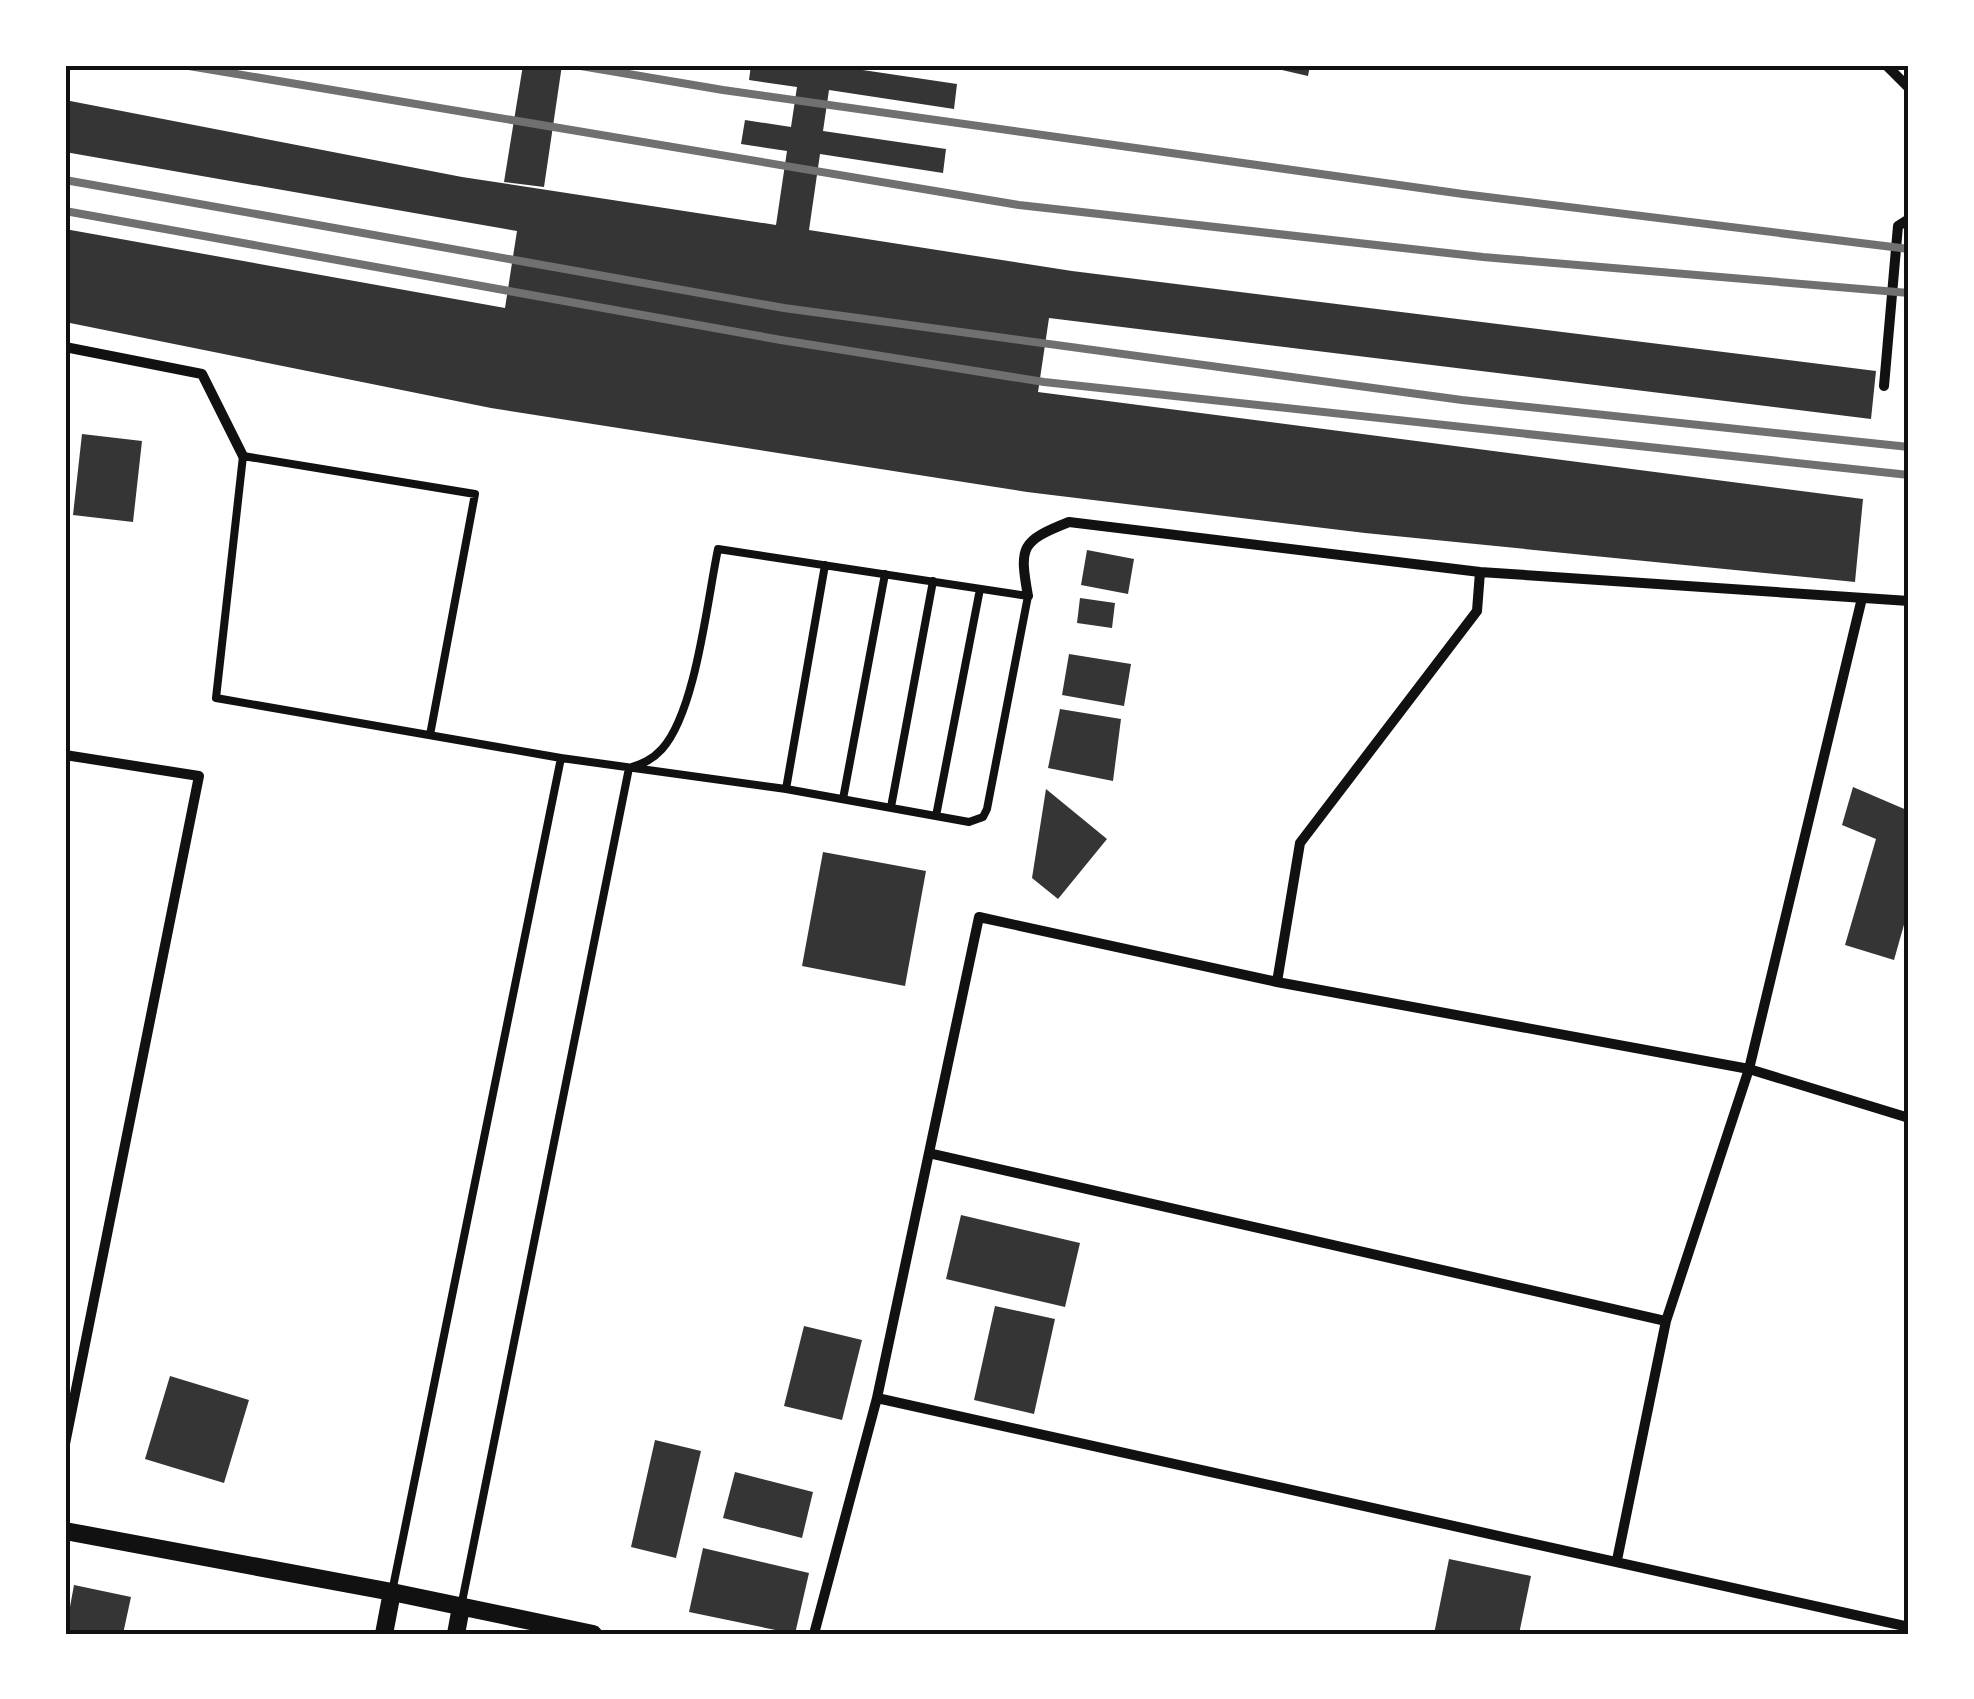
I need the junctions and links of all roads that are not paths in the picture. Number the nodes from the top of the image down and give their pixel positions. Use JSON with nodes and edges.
{"nodes":[{"id":1,"x":1886,"y":65,"type":"edge"},
{"id":2,"x":1909,"y":88,"type":"edge"},
{"id":3,"x":1909,"y":219,"type":"edge"},
{"id":4,"x":65,"y":347,"type":"edge"},
{"id":5,"x":1884,"y":386,"type":"dead end"},
{"id":6,"x":243,"y":456,"type":"junction"},
{"id":7,"x":825,"y":565,"type":"junction"},
{"id":8,"x":1480,"y":572,"type":"junction"},
{"id":9,"x":885,"y":574,"type":"junction"},
{"id":10,"x":933,"y":581,"type":"junction"},
{"id":11,"x":980,"y":588,"type":"junction"},
{"id":12,"x":1028,"y":596,"type":"junction"},
{"id":13,"x":1862,"y":598,"type":"junction"},
{"id":14,"x":1909,"y":601,"type":"edge"},
{"id":15,"x":430,"y":736,"type":"junction"},
{"id":16,"x":65,"y":755,"type":"edge"},
{"id":17,"x":561,"y":758,"type":"junction"},
{"id":18,"x":629,"y":768,"type":"junction"},
{"id":19,"x":786,"y":789,"type":"junction"},
{"id":20,"x":843,"y":798,"type":"junction"},
{"id":21,"x":892,"y":808,"type":"junction"},
{"id":22,"x":936,"y":816,"type":"junction"},
{"id":23,"x":1277,"y":982,"type":"junction"},
{"id":24,"x":1750,"y":1068,"type":"junction"},
{"id":25,"x":1909,"y":1118,"type":"edge"},
{"id":26,"x":929,"y":1153,"type":"junction"},
{"id":27,"x":1666,"y":1320,"type":"junction"},
{"id":28,"x":877,"y":1398,"type":"junction"},
{"id":29,"x":65,"y":1444,"type":"edge"},
{"id":30,"x":65,"y":1531,"type":"edge"},
{"id":31,"x":1617,"y":1560,"type":"junction"},
{"id":32,"x":392,"y":1592,"type":"junction"},
{"id":33,"x":461,"y":1607,"type":"junction"},
{"id":34,"x":1909,"y":1627,"type":"edge"},
{"id":35,"x":384,"y":1634,"type":"edge"},
{"id":36,"x":456,"y":1634,"type":"edge"},
{"id":37,"x":593,"y":1634,"type":"edge"},
{"id":38,"x":814,"y":1634,"type":"edge"}],
"edges":[{"from":1,"to":2,"type":"street"},
{"from":3,"to":5,"type":"street"},
{"from":4,"to":6,"type":"street"},
{"from":6,"to":15,"type":"lane"},
{"from":6,"to":15,"type":"lane"},
{"from":7,"to":9,"type":"lane"},
{"from":7,"to":18,"type":"lane"},
{"from":7,"to":19,"type":"lane"},
{"from":8,"to":12,"type":"street"},
{"from":8,"to":13,"type":"street"},
{"from":8,"to":23,"type":"street"},
{"from":9,"to":10,"type":"lane"},
{"from":9,"to":20,"type":"lane"},
{"from":10,"to":11,"type":"lane"},
{"from":10,"to":21,"type":"lane"},
{"from":11,"to":12,"type":"lane"},
{"from":11,"to":22,"type":"lane"},
{"from":12,"to":22,"type":"lane"},
{"from":13,"to":14,"type":"street"},
{"from":13,"to":24,"type":"street"},
{"from":15,"to":17,"type":"lane"},
{"from":16,"to":29,"type":"street"},
{"from":17,"to":18,"type":"lane"},
{"from":17,"to":32,"type":"lane"},
{"from":18,"to":19,"type":"lane"},
{"from":18,"to":33,"type":"lane"},
{"from":19,"to":20,"type":"lane"},
{"from":20,"to":21,"type":"lane"},
{"from":21,"to":22,"type":"lane"},
{"from":23,"to":24,"type":"street"},
{"from":23,"to":26,"type":"street"},
{"from":24,"to":25,"type":"street"},
{"from":24,"to":27,"type":"street"},
{"from":26,"to":27,"type":"street"},
{"from":26,"to":28,"type":"street"},
{"from":27,"to":31,"type":"street"},
{"from":28,"to":31,"type":"street"},
{"from":28,"to":38,"type":"street"},
{"from":30,"to":32,"type":"street"},
{"from":31,"to":34,"type":"street"},
{"from":32,"to":33,"type":"street"},
{"from":32,"to":35,"type":"street"},
{"from":33,"to":36,"type":"street"},
{"from":33,"to":37,"type":"street"}]}
